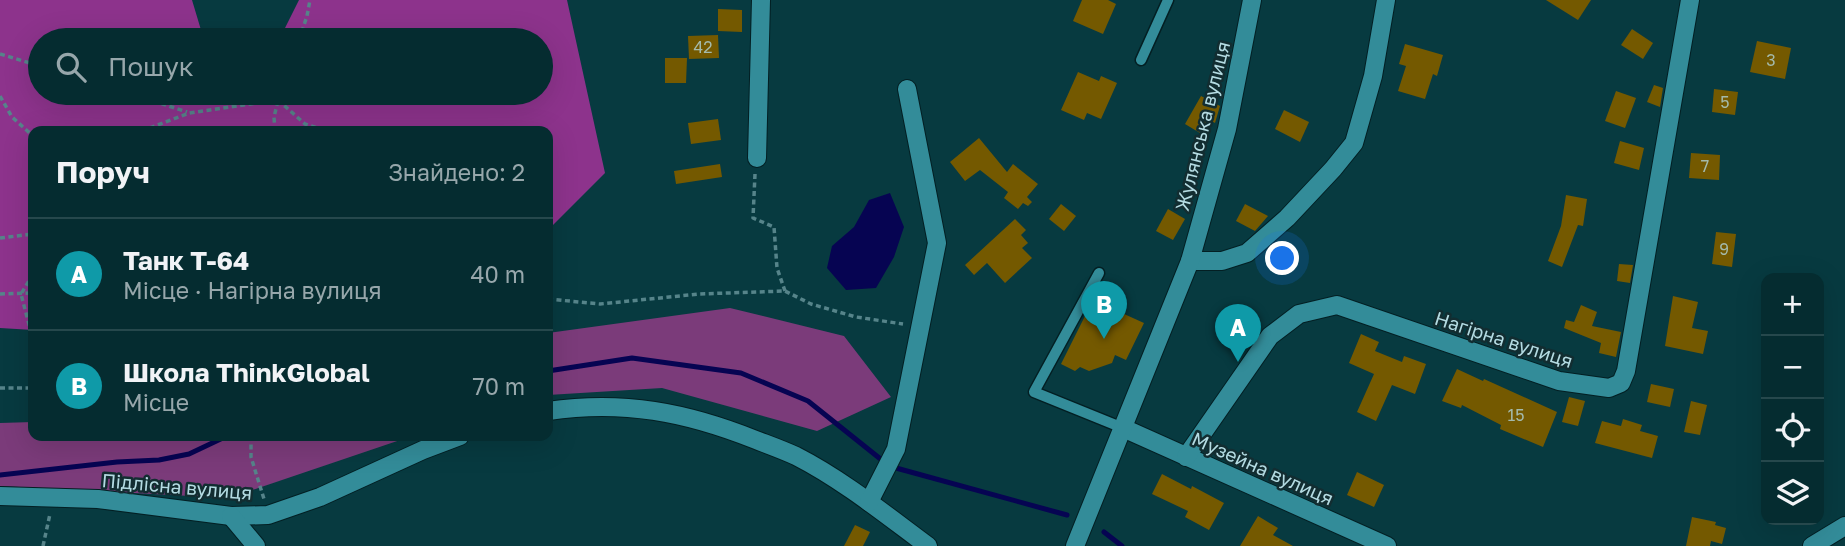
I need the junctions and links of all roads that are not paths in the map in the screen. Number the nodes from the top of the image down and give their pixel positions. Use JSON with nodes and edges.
{"nodes":[{"id":1,"x":761,"y":0,"type":"edge"},
{"id":2,"x":1168,"y":0,"type":"edge"},
{"id":3,"x":1252,"y":0,"type":"edge"},
{"id":4,"x":1386,"y":0,"type":"edge"},
{"id":5,"x":1690,"y":0,"type":"edge"},
{"id":6,"x":1141,"y":60,"type":"dead end"},
{"id":7,"x":907,"y":89,"type":"dead end"},
{"id":8,"x":757,"y":158,"type":"road end"},
{"id":9,"x":1190,"y":261,"type":"junction"},
{"id":10,"x":1099,"y":273,"type":"dead end"},
{"id":11,"x":553,"y":410,"type":"edge"},
{"id":12,"x":1124,"y":428,"type":"junction"},
{"id":13,"x":447,"y":441,"type":"edge"},
{"id":14,"x":1186,"y":457,"type":"junction"},
{"id":15,"x":0,"y":496,"type":"edge"},
{"id":16,"x":869,"y":502,"type":"junction"},
{"id":17,"x":231,"y":516,"type":"junction"},
{"id":18,"x":1845,"y":526,"type":"edge"},
{"id":19,"x":256,"y":546,"type":"edge"},
{"id":20,"x":928,"y":546,"type":"edge"},
{"id":21,"x":1075,"y":546,"type":"edge"},
{"id":22,"x":1387,"y":546,"type":"edge"},
{"id":23,"x":1812,"y":546,"type":"edge"}],
"edges":[{"from":1,"to":8,"type":"street"},
{"from":2,"to":6,"type":"lane"},
{"from":3,"to":9,"type":"street","name":"Жулянська вулиця"},
{"from":4,"to":9,"type":"street"},
{"from":5,"to":14,"type":"street","name":"Нагірна вулиця"},
{"from":7,"to":16,"type":"street"},
{"from":9,"to":12,"type":"street","name":"Жулянська вулиця"},
{"from":10,"to":12,"type":"lane"},
{"from":11,"to":16,"type":"street"},
{"from":12,"to":14,"type":"street","name":"Музейна вулиця"},
{"from":12,"to":21,"type":"street","name":"Жулянська вулиця"},
{"from":13,"to":17,"type":"street","name":"Підлісна вулиця"},
{"from":14,"to":22,"type":"street","name":"Музейна вулиця"},
{"from":15,"to":17,"type":"street","name":"Підлісна вулиця"},
{"from":16,"to":20,"type":"street"},
{"from":17,"to":19,"type":"street"},
{"from":18,"to":23,"type":"street"}]}
